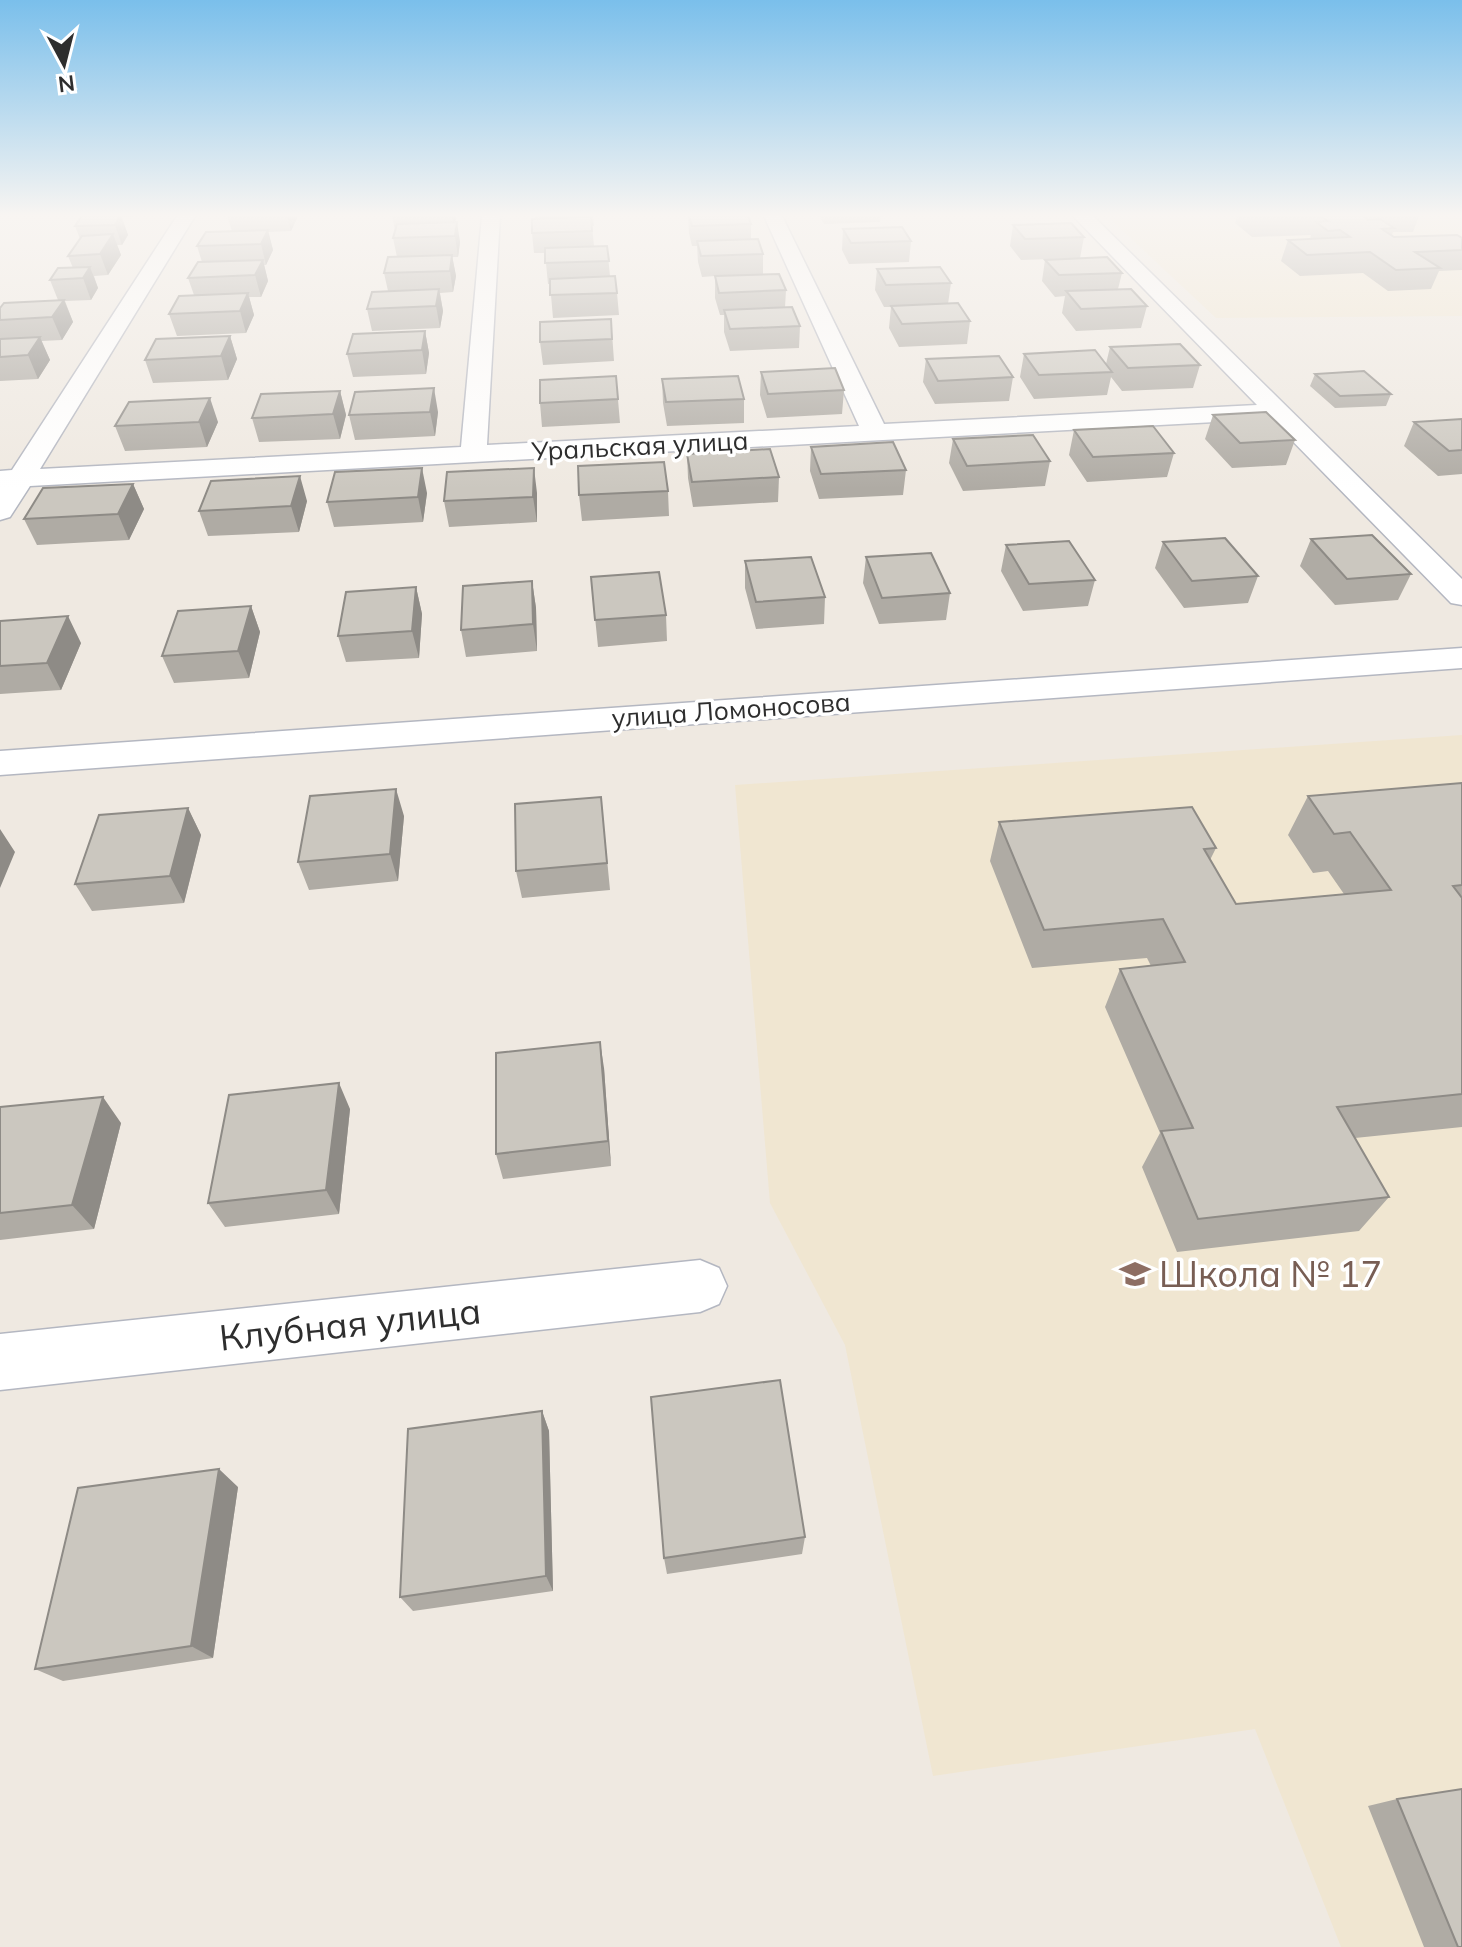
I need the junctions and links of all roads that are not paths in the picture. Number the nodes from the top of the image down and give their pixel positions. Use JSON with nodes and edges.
{"nodes":[{"id":1,"x":125,"y":307,"type":"edge"},
{"id":2,"x":484,"y":307,"type":"edge"},
{"id":3,"x":816,"y":307,"type":"edge"},
{"id":4,"x":1174,"y":307,"type":"edge"},
{"id":5,"x":1279,"y":411,"type":"junction"},
{"id":6,"x":875,"y":433,"type":"junction"},
{"id":7,"x":473,"y":455,"type":"junction"},
{"id":8,"x":10,"y":479,"type":"edge"},
{"id":9,"x":0,"y":511,"type":"edge"},
{"id":10,"x":1462,"y":596,"type":"edge"},
{"id":11,"x":1462,"y":658,"type":"edge"},
{"id":12,"x":0,"y":763,"type":"edge"},
{"id":13,"x":700,"y":1286,"type":"dead end"},
{"id":14,"x":0,"y":1362,"type":"edge"}],
"edges":[{"from":1,"to":8,"type":"street"},
{"from":2,"to":7,"type":"street"},
{"from":3,"to":6,"type":"street"},
{"from":4,"to":5,"type":"street"},
{"from":5,"to":6,"type":"street","name":"Уральская улица"},
{"from":5,"to":10,"type":"street"},
{"from":6,"to":7,"type":"street","name":"Уральская улица"},
{"from":7,"to":8,"type":"street","name":"Уральская улица"},
{"from":8,"to":9,"type":"street"},
{"from":11,"to":12,"type":"street","name":"улица Ломоносова"},
{"from":13,"to":14,"type":"street","name":"Клубная улица"}]}
